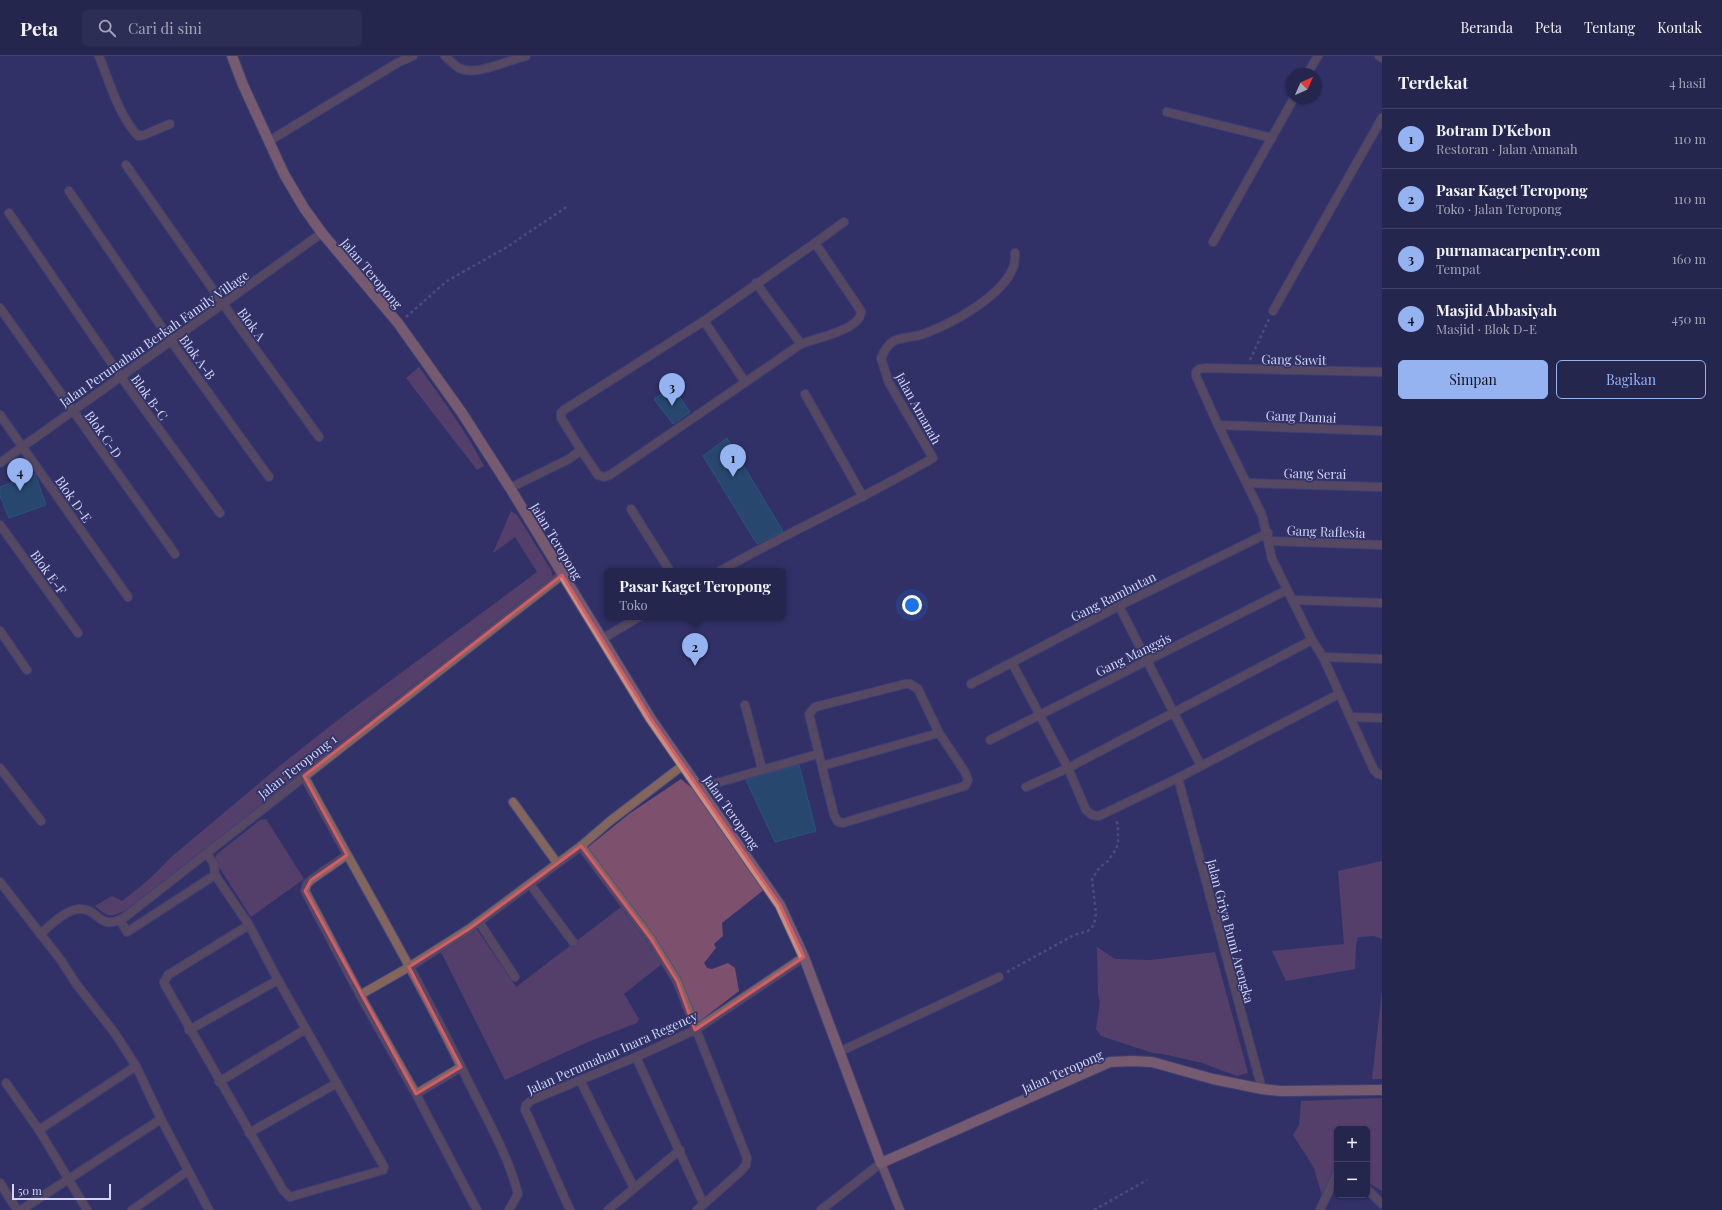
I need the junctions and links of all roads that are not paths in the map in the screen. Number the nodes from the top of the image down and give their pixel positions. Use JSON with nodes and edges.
{"nodes":[{"id":1,"x":98,"y":56,"type":"edge"},
{"id":2,"x":232,"y":56,"type":"edge"},
{"id":3,"x":413,"y":56,"type":"edge"},
{"id":4,"x":445,"y":56,"type":"edge"},
{"id":5,"x":526,"y":56,"type":"edge"},
{"id":6,"x":1318,"y":56,"type":"edge"},
{"id":7,"x":1379,"y":56,"type":"edge"},
{"id":8,"x":1382,"y":58,"type":"edge"},
{"id":9,"x":1311,"y":68,"type":"edge"},
{"id":10,"x":1291,"y":104,"type":"edge"},
{"id":11,"x":1167,"y":112,"type":"dead end"},
{"id":12,"x":1382,"y":118,"type":"edge"},
{"id":13,"x":170,"y":124,"type":"dead end"},
{"id":14,"x":1272,"y":138,"type":"junction"},
{"id":15,"x":269,"y":141,"type":"junction"},
{"id":16,"x":126,"y":165,"type":"dead end"},
{"id":17,"x":69,"y":191,"type":"dead end"},
{"id":18,"x":9,"y":213,"type":"dead end"},
{"id":19,"x":844,"y":222,"type":"dead end"},
{"id":20,"x":322,"y":234,"type":"junction"},
{"id":21,"x":1213,"y":242,"type":"dead end"},
{"id":22,"x":815,"y":243,"type":"junction"},
{"id":23,"x":1015,"y":253,"type":"dead end"},
{"id":24,"x":756,"y":284,"type":"junction"},
{"id":25,"x":223,"y":304,"type":"junction"},
{"id":26,"x":0,"y":308,"type":"edge"},
{"id":27,"x":1273,"y":311,"type":"road end"},
{"id":28,"x":704,"y":321,"type":"junction"},
{"id":29,"x":171,"y":341,"type":"junction"},
{"id":30,"x":801,"y":344,"type":"junction"},
{"id":31,"x":1382,"y":372,"type":"edge"},
{"id":32,"x":121,"y":377,"type":"junction"},
{"id":33,"x":745,"y":382,"type":"junction"},
{"id":34,"x":805,"y":394,"type":"dead end"},
{"id":35,"x":73,"y":411,"type":"junction"},
{"id":36,"x":0,"y":415,"type":"edge"},
{"id":37,"x":1218,"y":425,"type":"junction"},
{"id":38,"x":1382,"y":431,"type":"edge"},
{"id":39,"x":319,"y":437,"type":"dead end"},
{"id":40,"x":22,"y":447,"type":"junction"},
{"id":41,"x":581,"y":450,"type":"junction"},
{"id":42,"x":0,"y":463,"type":"edge"},
{"id":43,"x":269,"y":477,"type":"dead end"},
{"id":44,"x":1247,"y":483,"type":"junction"},
{"id":45,"x":1382,"y":487,"type":"edge"},
{"id":46,"x":510,"y":488,"type":"junction"},
{"id":47,"x":863,"y":497,"type":"junction"},
{"id":48,"x":631,"y":509,"type":"dead end"},
{"id":49,"x":220,"y":513,"type":"dead end"},
{"id":50,"x":0,"y":525,"type":"edge"},
{"id":51,"x":1268,"y":537,"type":"junction"},
{"id":52,"x":1382,"y":545,"type":"edge"},
{"id":53,"x":175,"y":554,"type":"dead end"},
{"id":54,"x":668,"y":568,"type":"edge"},
{"id":55,"x":725,"y":568,"type":"edge"},
{"id":56,"x":562,"y":574,"type":"junction"},
{"id":57,"x":1286,"y":590,"type":"junction"},
{"id":58,"x":128,"y":597,"type":"dead end"},
{"id":59,"x":1293,"y":600,"type":"junction"},
{"id":60,"x":1382,"y":603,"type":"edge"},
{"id":61,"x":1119,"y":606,"type":"junction"},
{"id":62,"x":634,"y":620,"type":"edge"},
{"id":63,"x":0,"y":631,"type":"edge"},
{"id":64,"x":78,"y":633,"type":"dead end"},
{"id":65,"x":602,"y":639,"type":"junction"},
{"id":66,"x":1312,"y":640,"type":"junction"},
{"id":67,"x":1323,"y":657,"type":"junction"},
{"id":68,"x":1382,"y":660,"type":"edge"},
{"id":69,"x":1147,"y":661,"type":"junction"},
{"id":70,"x":1012,"y":663,"type":"junction"},
{"id":71,"x":27,"y":670,"type":"dead end"},
{"id":72,"x":971,"y":684,"type":"dead end"},
{"id":73,"x":1339,"y":694,"type":"junction"},
{"id":74,"x":745,"y":705,"type":"dead end"},
{"id":75,"x":1174,"y":712,"type":"junction"},
{"id":76,"x":1039,"y":714,"type":"junction"},
{"id":77,"x":1350,"y":717,"type":"junction"},
{"id":78,"x":1382,"y":718,"type":"edge"},
{"id":79,"x":939,"y":733,"type":"junction"},
{"id":80,"x":990,"y":740,"type":"dead end"},
{"id":81,"x":818,"y":754,"type":"junction"},
{"id":82,"x":682,"y":766,"type":"junction"},
{"id":83,"x":822,"y":766,"type":"junction"},
{"id":84,"x":1201,"y":766,"type":"junction"},
{"id":85,"x":0,"y":768,"type":"edge"},
{"id":86,"x":1068,"y":768,"type":"junction"},
{"id":87,"x":762,"y":769,"type":"junction"},
{"id":88,"x":1382,"y":775,"type":"edge"},
{"id":89,"x":304,"y":776,"type":"junction"},
{"id":90,"x":1178,"y":778,"type":"junction"},
{"id":91,"x":1026,"y":787,"type":"dead end"},
{"id":92,"x":699,"y":788,"type":"junction"},
{"id":93,"x":513,"y":802,"type":"dead end"},
{"id":94,"x":41,"y":821,"type":"dead end"},
{"id":95,"x":580,"y":846,"type":"junction"},
{"id":96,"x":207,"y":854,"type":"junction"},
{"id":97,"x":347,"y":855,"type":"junction"},
{"id":98,"x":557,"y":863,"type":"junction"},
{"id":99,"x":215,"y":875,"type":"junction"},
{"id":100,"x":0,"y":882,"type":"edge"},
{"id":101,"x":530,"y":884,"type":"junction"},
{"id":102,"x":120,"y":920,"type":"junction"},
{"id":103,"x":479,"y":922,"type":"junction"},
{"id":104,"x":249,"y":925,"type":"junction"},
{"id":105,"x":40,"y":934,"type":"junction"},
{"id":106,"x":573,"y":942,"type":"dead end"},
{"id":107,"x":804,"y":957,"type":"junction"},
{"id":108,"x":409,"y":966,"type":"junction"},
{"id":109,"x":515,"y":977,"type":"dead end"},
{"id":110,"x":999,"y":977,"type":"road end"},
{"id":111,"x":278,"y":980,"type":"junction"},
{"id":112,"x":360,"y":995,"type":"junction"},
{"id":113,"x":306,"y":1029,"type":"junction"},
{"id":114,"x":189,"y":1030,"type":"junction"},
{"id":115,"x":695,"y":1030,"type":"junction"},
{"id":116,"x":839,"y":1052,"type":"junction"},
{"id":117,"x":636,"y":1057,"type":"junction"},
{"id":118,"x":136,"y":1066,"type":"junction"},
{"id":119,"x":461,"y":1067,"type":"junction"},
{"id":120,"x":580,"y":1080,"type":"junction"},
{"id":121,"x":219,"y":1082,"type":"junction"},
{"id":122,"x":6,"y":1083,"type":"dead end"},
{"id":123,"x":337,"y":1083,"type":"junction"},
{"id":124,"x":1262,"y":1089,"type":"junction"},
{"id":125,"x":1382,"y":1090,"type":"edge"},
{"id":126,"x":416,"y":1094,"type":"junction"},
{"id":127,"x":162,"y":1119,"type":"junction"},
{"id":128,"x":39,"y":1130,"type":"junction"},
{"id":129,"x":249,"y":1134,"type":"junction"},
{"id":130,"x":680,"y":1150,"type":"junction"},
{"id":131,"x":881,"y":1164,"type":"junction"},
{"id":132,"x":188,"y":1171,"type":"junction"},
{"id":133,"x":68,"y":1180,"type":"junction"},
{"id":134,"x":1334,"y":1180,"type":"edge"},
{"id":135,"x":0,"y":1183,"type":"edge"},
{"id":136,"x":634,"y":1188,"type":"junction"},
{"id":137,"x":1370,"y":1192,"type":"edge"},
{"id":138,"x":703,"y":1203,"type":"junction"},
{"id":139,"x":1382,"y":1204,"type":"edge"},
{"id":140,"x":17,"y":1210,"type":"edge"},
{"id":141,"x":21,"y":1210,"type":"edge"},
{"id":142,"x":87,"y":1210,"type":"edge"},
{"id":143,"x":132,"y":1210,"type":"edge"},
{"id":144,"x":209,"y":1210,"type":"edge"},
{"id":145,"x":477,"y":1210,"type":"edge"},
{"id":146,"x":509,"y":1210,"type":"edge"},
{"id":147,"x":570,"y":1210,"type":"edge"},
{"id":148,"x":608,"y":1210,"type":"edge"},
{"id":149,"x":697,"y":1210,"type":"edge"},
{"id":150,"x":821,"y":1210,"type":"edge"},
{"id":151,"x":900,"y":1210,"type":"edge"},
{"id":152,"x":1320,"y":1210,"type":"edge"}],
"edges":[{"from":1,"to":13,"type":"street"},
{"from":2,"to":15,"type":"main road","name":"Jalan Teropong"},
{"from":3,"to":15,"type":"street"},
{"from":4,"to":5,"type":"street"},
{"from":6,"to":9,"type":"street"},
{"from":7,"to":8,"type":"street"},
{"from":10,"to":14,"type":"street"},
{"from":11,"to":14,"type":"street"},
{"from":12,"to":27,"type":"street"},
{"from":14,"to":21,"type":"street"},
{"from":15,"to":20,"type":"main road","name":"Jalan Teropong"},
{"from":16,"to":25,"type":"street","name":"Blok A"},
{"from":17,"to":29,"type":"street","name":"Blok A-B"},
{"from":18,"to":32,"type":"street","name":"Blok B-C"},
{"from":19,"to":22,"type":"street"},
{"from":20,"to":25,"type":"street","name":"Jalan Perumahan Berkah Family Village"},
{"from":20,"to":46,"type":"main road","name":"Jalan Teropong"},
{"from":22,"to":24,"type":"street"},
{"from":22,"to":30,"type":"street"},
{"from":23,"to":47,"type":"street","name":"Jalan Amanah"},
{"from":24,"to":28,"type":"street"},
{"from":24,"to":30,"type":"street"},
{"from":25,"to":29,"type":"street","name":"Jalan Perumahan Berkah Family Village"},
{"from":25,"to":39,"type":"street","name":"Blok A"},
{"from":26,"to":35,"type":"street","name":"Blok C-D"},
{"from":28,"to":33,"type":"street"},
{"from":28,"to":41,"type":"street"},
{"from":29,"to":32,"type":"street","name":"Jalan Perumahan Berkah Family Village"},
{"from":29,"to":43,"type":"street","name":"Blok A-B"},
{"from":30,"to":33,"type":"street"},
{"from":31,"to":37,"type":"street","name":"Gang Sawit"},
{"from":32,"to":35,"type":"street","name":"Jalan Perumahan Berkah Family Village"},
{"from":32,"to":49,"type":"street","name":"Blok B-C"},
{"from":33,"to":41,"type":"street"},
{"from":34,"to":47,"type":"street"},
{"from":35,"to":40,"type":"street","name":"Jalan Perumahan Berkah Family Village"},
{"from":35,"to":53,"type":"street","name":"Blok C-D"},
{"from":36,"to":40,"type":"street","name":"Blok D-E"},
{"from":37,"to":38,"type":"street","name":"Gang Damai"},
{"from":37,"to":44,"type":"street"},
{"from":40,"to":42,"type":"street","name":"Jalan Perumahan Berkah Family Village"},
{"from":40,"to":58,"type":"street","name":"Blok D-E"},
{"from":41,"to":46,"type":"street"},
{"from":44,"to":45,"type":"street","name":"Gang Serai"},
{"from":44,"to":51,"type":"street"},
{"from":46,"to":56,"type":"main road","name":"Jalan Teropong"},
{"from":47,"to":55,"type":"street","name":"Jalan Amanah"},
{"from":48,"to":54,"type":"street"},
{"from":50,"to":64,"type":"street","name":"Blok E-F"},
{"from":51,"to":52,"type":"street","name":"Gang Raflesia"},
{"from":51,"to":57,"type":"street"},
{"from":51,"to":61,"type":"street","name":"Gang Rambutan"},
{"from":56,"to":65,"type":"main road","name":"Jalan Teropong"},
{"from":56,"to":89,"type":"street","name":"Jalan Teropong 1"},
{"from":57,"to":59,"type":"street"},
{"from":57,"to":69,"type":"street","name":"Gang Manggis"},
{"from":59,"to":60,"type":"street"},
{"from":59,"to":66,"type":"street"},
{"from":61,"to":69,"type":"street"},
{"from":61,"to":70,"type":"street","name":"Gang Rambutan"},
{"from":62,"to":65,"type":"street"},
{"from":63,"to":71,"type":"street"},
{"from":65,"to":82,"type":"main road","name":"Jalan Teropong"},
{"from":66,"to":67,"type":"street"},
{"from":66,"to":75,"type":"street"},
{"from":67,"to":68,"type":"street"},
{"from":67,"to":73,"type":"street"},
{"from":69,"to":75,"type":"street"},
{"from":69,"to":76,"type":"street","name":"Gang Manggis"},
{"from":70,"to":72,"type":"street","name":"Gang Rambutan"},
{"from":70,"to":76,"type":"street"},
{"from":73,"to":77,"type":"street"},
{"from":73,"to":84,"type":"street"},
{"from":74,"to":87,"type":"street"},
{"from":75,"to":84,"type":"street"},
{"from":75,"to":86,"type":"street"},
{"from":76,"to":80,"type":"street","name":"Gang Manggis"},
{"from":76,"to":86,"type":"street"},
{"from":77,"to":78,"type":"street"},
{"from":77,"to":88,"type":"street"},
{"from":79,"to":81,"type":"street"},
{"from":79,"to":83,"type":"street"},
{"from":79,"to":83,"type":"street"},
{"from":81,"to":83,"type":"street"},
{"from":81,"to":87,"type":"street"},
{"from":82,"to":92,"type":"main road","name":"Jalan Teropong"},
{"from":82,"to":95,"type":"street"},
{"from":84,"to":90,"type":"street"},
{"from":85,"to":94,"type":"street"},
{"from":86,"to":90,"type":"street"},
{"from":86,"to":91,"type":"street"},
{"from":87,"to":92,"type":"street"},
{"from":89,"to":96,"type":"street","name":"Jalan Teropong 1"},
{"from":89,"to":97,"type":"street"},
{"from":90,"to":124,"type":"street","name":"Jalan Griya Bumi Arengka"},
{"from":92,"to":107,"type":"main road","name":"Jalan Teropong"},
{"from":93,"to":98,"type":"street"},
{"from":95,"to":98,"type":"street"},
{"from":95,"to":115,"type":"street"},
{"from":96,"to":99,"type":"street"},
{"from":96,"to":102,"type":"street","name":"Jalan Teropong 1"},
{"from":97,"to":108,"type":"street"},
{"from":97,"to":112,"type":"street"},
{"from":98,"to":101,"type":"street"},
{"from":99,"to":102,"type":"street"},
{"from":99,"to":104,"type":"street"},
{"from":100,"to":105,"type":"street"},
{"from":101,"to":103,"type":"street"},
{"from":101,"to":106,"type":"street"},
{"from":102,"to":105,"type":"street"},
{"from":103,"to":108,"type":"street"},
{"from":103,"to":109,"type":"street"},
{"from":104,"to":111,"type":"street"},
{"from":104,"to":114,"type":"street"},
{"from":105,"to":118,"type":"street"},
{"from":107,"to":115,"type":"street","name":"Jalan Perumahan Inara Regency"},
{"from":107,"to":116,"type":"main road","name":"Jalan Teropong"},
{"from":108,"to":112,"type":"street"},
{"from":108,"to":119,"type":"street"},
{"from":110,"to":116,"type":"street"},
{"from":111,"to":113,"type":"street"},
{"from":111,"to":114,"type":"street"},
{"from":112,"to":126,"type":"street"},
{"from":113,"to":121,"type":"street"},
{"from":113,"to":123,"type":"street"},
{"from":114,"to":121,"type":"street"},
{"from":115,"to":117,"type":"street","name":"Jalan Perumahan Inara Regency"},
{"from":115,"to":138,"type":"street"},
{"from":116,"to":131,"type":"main road","name":"Jalan Teropong"},
{"from":117,"to":120,"type":"street","name":"Jalan Perumahan Inara Regency"},
{"from":117,"to":130,"type":"street"},
{"from":118,"to":127,"type":"street"},
{"from":118,"to":128,"type":"street"},
{"from":119,"to":126,"type":"street"},
{"from":119,"to":146,"type":"street"},
{"from":120,"to":136,"type":"street"},
{"from":120,"to":147,"type":"street","name":"Jalan Perumahan Inara Regency"},
{"from":121,"to":129,"type":"street"},
{"from":122,"to":128,"type":"street"},
{"from":123,"to":129,"type":"street"},
{"from":123,"to":129,"type":"street"},
{"from":124,"to":125,"type":"main road","name":"Jalan Teropong"},
{"from":124,"to":131,"type":"main road","name":"Jalan Teropong"},
{"from":126,"to":145,"type":"street"},
{"from":127,"to":132,"type":"street"},
{"from":127,"to":133,"type":"street"},
{"from":128,"to":133,"type":"street"},
{"from":130,"to":136,"type":"street"},
{"from":130,"to":138,"type":"street"},
{"from":131,"to":150,"type":"street"},
{"from":131,"to":151,"type":"street"},
{"from":132,"to":143,"type":"street"},
{"from":132,"to":144,"type":"street"},
{"from":133,"to":141,"type":"street"},
{"from":133,"to":142,"type":"street"},
{"from":134,"to":152,"type":"street"},
{"from":135,"to":140,"type":"street"},
{"from":136,"to":148,"type":"street"},
{"from":137,"to":139,"type":"street"},
{"from":138,"to":149,"type":"street"}]}
